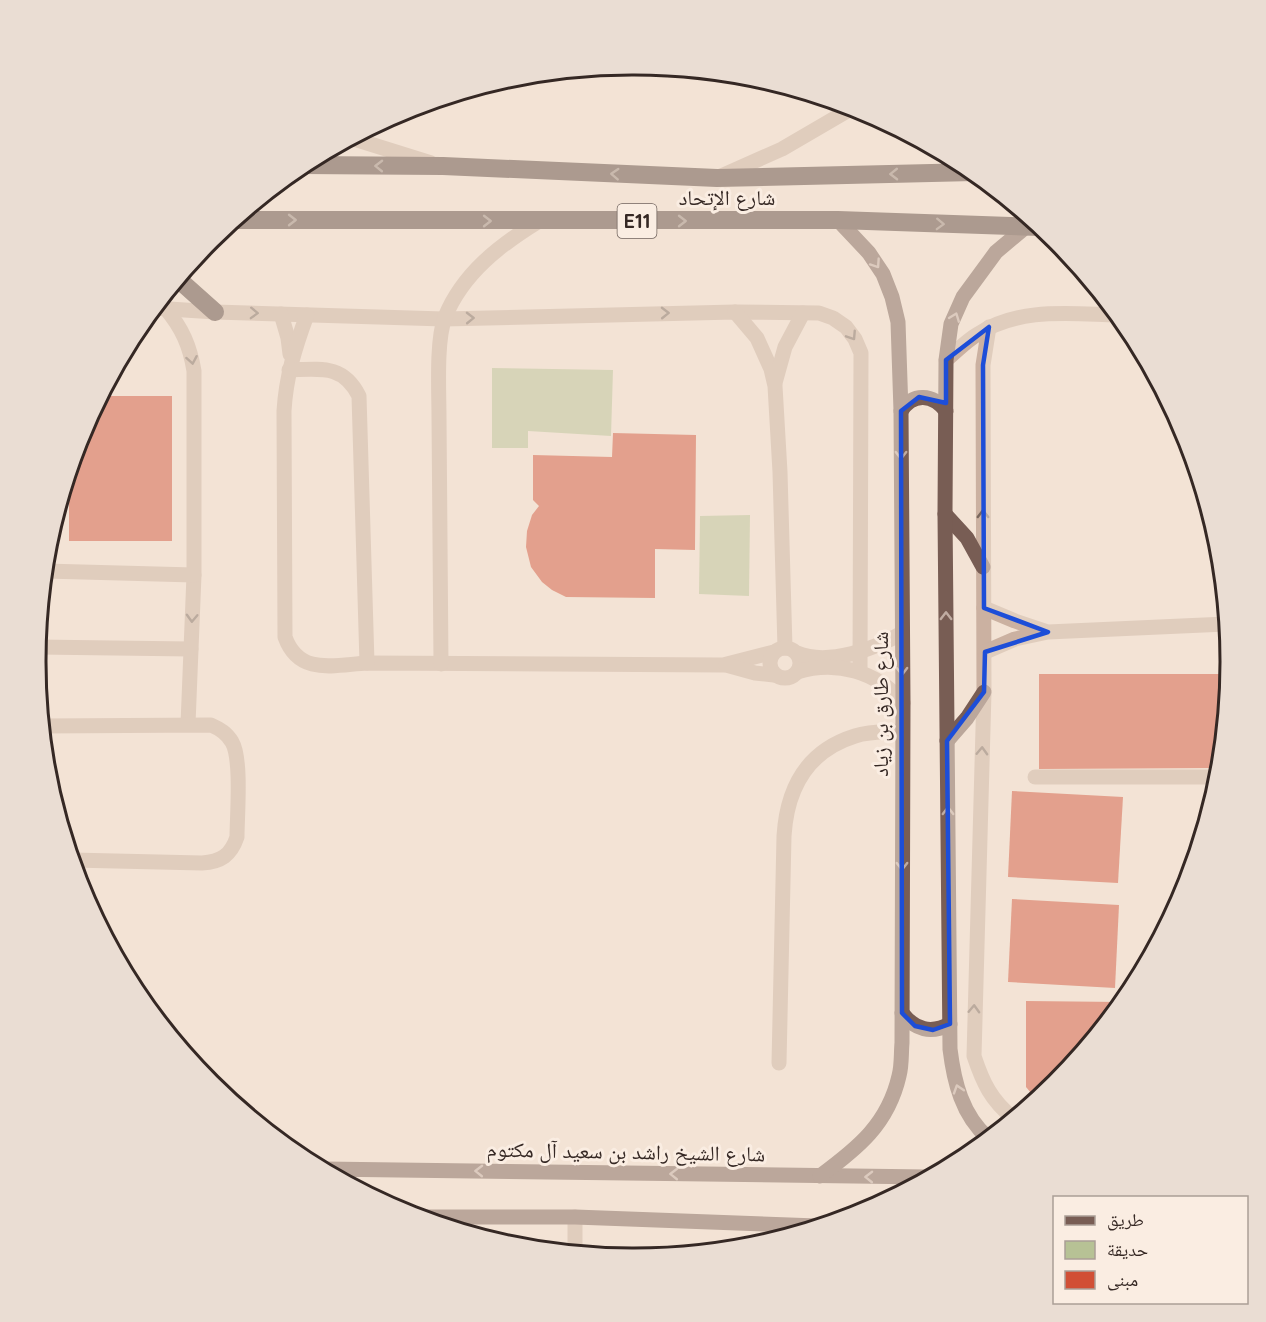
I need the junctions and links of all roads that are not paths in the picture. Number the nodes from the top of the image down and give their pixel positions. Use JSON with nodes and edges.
{"nodes":[{"id":1,"x":843,"y":114,"type":"edge"},
{"id":2,"x":362,"y":141,"type":"edge"},
{"id":3,"x":320,"y":165,"type":"edge"},
{"id":4,"x":443,"y":166,"type":"junction"},
{"id":5,"x":958,"y":172,"type":"edge"},
{"id":6,"x":717,"y":178,"type":"junction"},
{"id":7,"x":246,"y":220,"type":"edge"},
{"id":8,"x":838,"y":220,"type":"junction"},
{"id":9,"x":539,"y":221,"type":"junction"},
{"id":10,"x":1026,"y":226,"type":"edge"},
{"id":11,"x":1030,"y":229,"type":"edge"},
{"id":12,"x":184,"y":284,"type":"edge"},
{"id":13,"x":165,"y":308,"type":"edge"},
{"id":14,"x":163,"y":311,"type":"edge"},
{"id":15,"x":216,"y":312,"type":"junction"},
{"id":16,"x":735,"y":312,"type":"junction"},
{"id":17,"x":803,"y":313,"type":"junction"},
{"id":18,"x":281,"y":314,"type":"junction"},
{"id":19,"x":307,"y":315,"type":"junction"},
{"id":20,"x":1106,"y":315,"type":"edge"},
{"id":21,"x":444,"y":319,"type":"junction"},
{"id":22,"x":989,"y":327,"type":"junction"},
{"id":23,"x":946,"y":360,"type":"junction"},
{"id":24,"x":290,"y":366,"type":"junction"},
{"id":25,"x":775,"y":386,"type":"junction"},
{"id":26,"x":901,"y":411,"type":"junction"},
{"id":27,"x":946,"y":411,"type":"junction"},
{"id":28,"x":945,"y":514,"type":"junction"},
{"id":29,"x":983,"y":567,"type":"junction"},
{"id":30,"x":54,"y":571,"type":"edge"},
{"id":31,"x":194,"y":575,"type":"junction"},
{"id":32,"x":984,"y":608,"type":"junction"},
{"id":33,"x":1218,"y":624,"type":"edge"},
{"id":34,"x":1048,"y":632,"type":"junction"},
{"id":35,"x":902,"y":633,"type":"junction"},
{"id":36,"x":47,"y":647,"type":"edge"},
{"id":37,"x":191,"y":649,"type":"junction"},
{"id":38,"x":785,"y":651,"type":"junction"},
{"id":39,"x":985,"y":652,"type":"junction"},
{"id":40,"x":860,"y":653,"type":"junction"},
{"id":41,"x":367,"y":663,"type":"junction"},
{"id":42,"x":441,"y":664,"type":"junction"},
{"id":43,"x":723,"y":665,"type":"junction"},
{"id":44,"x":797,"y":672,"type":"junction"},
{"id":45,"x":860,"y":672,"type":"junction"},
{"id":46,"x":774,"y":675,"type":"junction"},
{"id":47,"x":984,"y":692,"type":"junction"},
{"id":48,"x":903,"y":703,"type":"junction"},
{"id":49,"x":188,"y":724,"type":"junction"},
{"id":50,"x":51,"y":726,"type":"edge"},
{"id":51,"x":902,"y":731,"type":"junction"},
{"id":52,"x":947,"y":741,"type":"junction"},
{"id":53,"x":1035,"y":777,"type":"dead end"},
{"id":54,"x":1208,"y":777,"type":"edge"},
{"id":55,"x":82,"y":860,"type":"edge"},
{"id":56,"x":902,"y":1013,"type":"junction"},
{"id":57,"x":950,"y":1024,"type":"junction"},
{"id":58,"x":779,"y":1063,"type":"dead end"},
{"id":59,"x":1006,"y":1113,"type":"edge"},
{"id":60,"x":982,"y":1132,"type":"edge"},
{"id":61,"x":340,"y":1169,"type":"edge"},
{"id":62,"x":820,"y":1176,"type":"junction"},
{"id":63,"x":911,"y":1177,"type":"edge"},
{"id":64,"x":447,"y":1217,"type":"edge"},
{"id":65,"x":575,"y":1217,"type":"junction"},
{"id":66,"x":794,"y":1225,"type":"edge"},
{"id":67,"x":575,"y":1244,"type":"edge"}],
"edges":[{"from":1,"to":6,"type":"street"},
{"from":2,"to":4,"type":"street"},
{"from":4,"to":3,"type":"highway","name":"شارع الإتحاد","number":"E11","one_way":true},
{"from":6,"to":4,"type":"highway","name":"شارع الإتحاد","number":"E11","one_way":true},
{"from":5,"to":6,"type":"highway","name":"شارع الإتحاد","number":"E11","one_way":true},
{"from":7,"to":9,"type":"highway","name":"شارع الإتحاد","number":"E11","one_way":true},
{"from":9,"to":8,"type":"highway","name":"شارع الإتحاد","number":"E11","one_way":true},
{"from":8,"to":10,"type":"highway","name":"شارع الإتحاد","number":"E11","one_way":true},
{"from":8,"to":26,"type":"main road","name":"شارع طارق بن زياد","one_way":true},
{"from":9,"to":21,"type":"street"},
{"from":23,"to":11,"type":"main road","one_way":true},
{"from":12,"to":15,"type":"highway"},
{"from":13,"to":15,"type":"street"},
{"from":14,"to":31,"type":"street","one_way":true},
{"from":15,"to":18,"type":"street","one_way":true},
{"from":16,"to":17,"type":"street"},
{"from":21,"to":16,"type":"street","one_way":true},
{"from":16,"to":25,"type":"street"},
{"from":17,"to":25,"type":"street"},
{"from":17,"to":40,"type":"street","one_way":true},
{"from":18,"to":19,"type":"street"},
{"from":18,"to":24,"type":"street"},
{"from":19,"to":21,"type":"street"},
{"from":19,"to":24,"type":"street"},
{"from":20,"to":22,"type":"street"},
{"from":21,"to":42,"type":"street"},
{"from":22,"to":23,"type":"street"},
{"from":29,"to":22,"type":"street","one_way":true},
{"from":23,"to":27,"type":"main road"},
{"from":24,"to":41,"type":"street"},
{"from":24,"to":41,"type":"street"},
{"from":25,"to":38,"type":"street"},
{"from":26,"to":27,"type":"main road"},
{"from":26,"to":35,"type":"main road","name":"شارع طارق بن زياد","one_way":true},
{"from":27,"to":28,"type":"main road"},
{"from":28,"to":29,"type":"main road"},
{"from":52,"to":28,"type":"main road","one_way":true},
{"from":29,"to":32,"type":"street"},
{"from":30,"to":31,"type":"street"},
{"from":31,"to":37,"type":"street","one_way":true},
{"from":32,"to":34,"type":"street"},
{"from":32,"to":39,"type":"street"},
{"from":33,"to":34,"type":"street"},
{"from":34,"to":39,"type":"street"},
{"from":35,"to":40,"type":"street"},
{"from":35,"to":48,"type":"main road","name":"شارع طارق بن زياد","one_way":true},
{"from":36,"to":37,"type":"street"},
{"from":37,"to":49,"type":"street"},
{"from":38,"to":40,"type":"street"},
{"from":38,"to":43,"type":"street"},
{"from":38,"to":44,"type":"street"},
{"from":38,"to":46,"type":"street"},
{"from":39,"to":47,"type":"street"},
{"from":40,"to":45,"type":"street"},
{"from":41,"to":42,"type":"street"},
{"from":42,"to":43,"type":"street"},
{"from":43,"to":46,"type":"street"},
{"from":44,"to":45,"type":"street"},
{"from":44,"to":46,"type":"street"},
{"from":45,"to":48,"type":"street"},
{"from":47,"to":52,"type":"main road"},
{"from":59,"to":47,"type":"street","one_way":true},
{"from":48,"to":51,"type":"main road","name":"شارع طارق بن زياد"},
{"from":49,"to":50,"type":"street"},
{"from":49,"to":55,"type":"street"},
{"from":51,"to":56,"type":"main road","name":"شارع طارق بن زياد","one_way":true},
{"from":51,"to":58,"type":"street"},
{"from":57,"to":52,"type":"main road","one_way":true},
{"from":53,"to":54,"type":"street"},
{"from":56,"to":57,"type":"main road"},
{"from":56,"to":62,"type":"main road","name":"شارع طارق بن زياد"},
{"from":60,"to":57,"type":"main road","one_way":true},
{"from":62,"to":61,"type":"main road","name":"شارع الشيخ راشد بن سعيد آل مكتوم","one_way":true},
{"from":63,"to":62,"type":"main road","name":"شارع الشيخ راشد بن سعيد آل مكتوم","one_way":true},
{"from":64,"to":65,"type":"main road"},
{"from":65,"to":66,"type":"main road"},
{"from":65,"to":67,"type":"street"}]}
